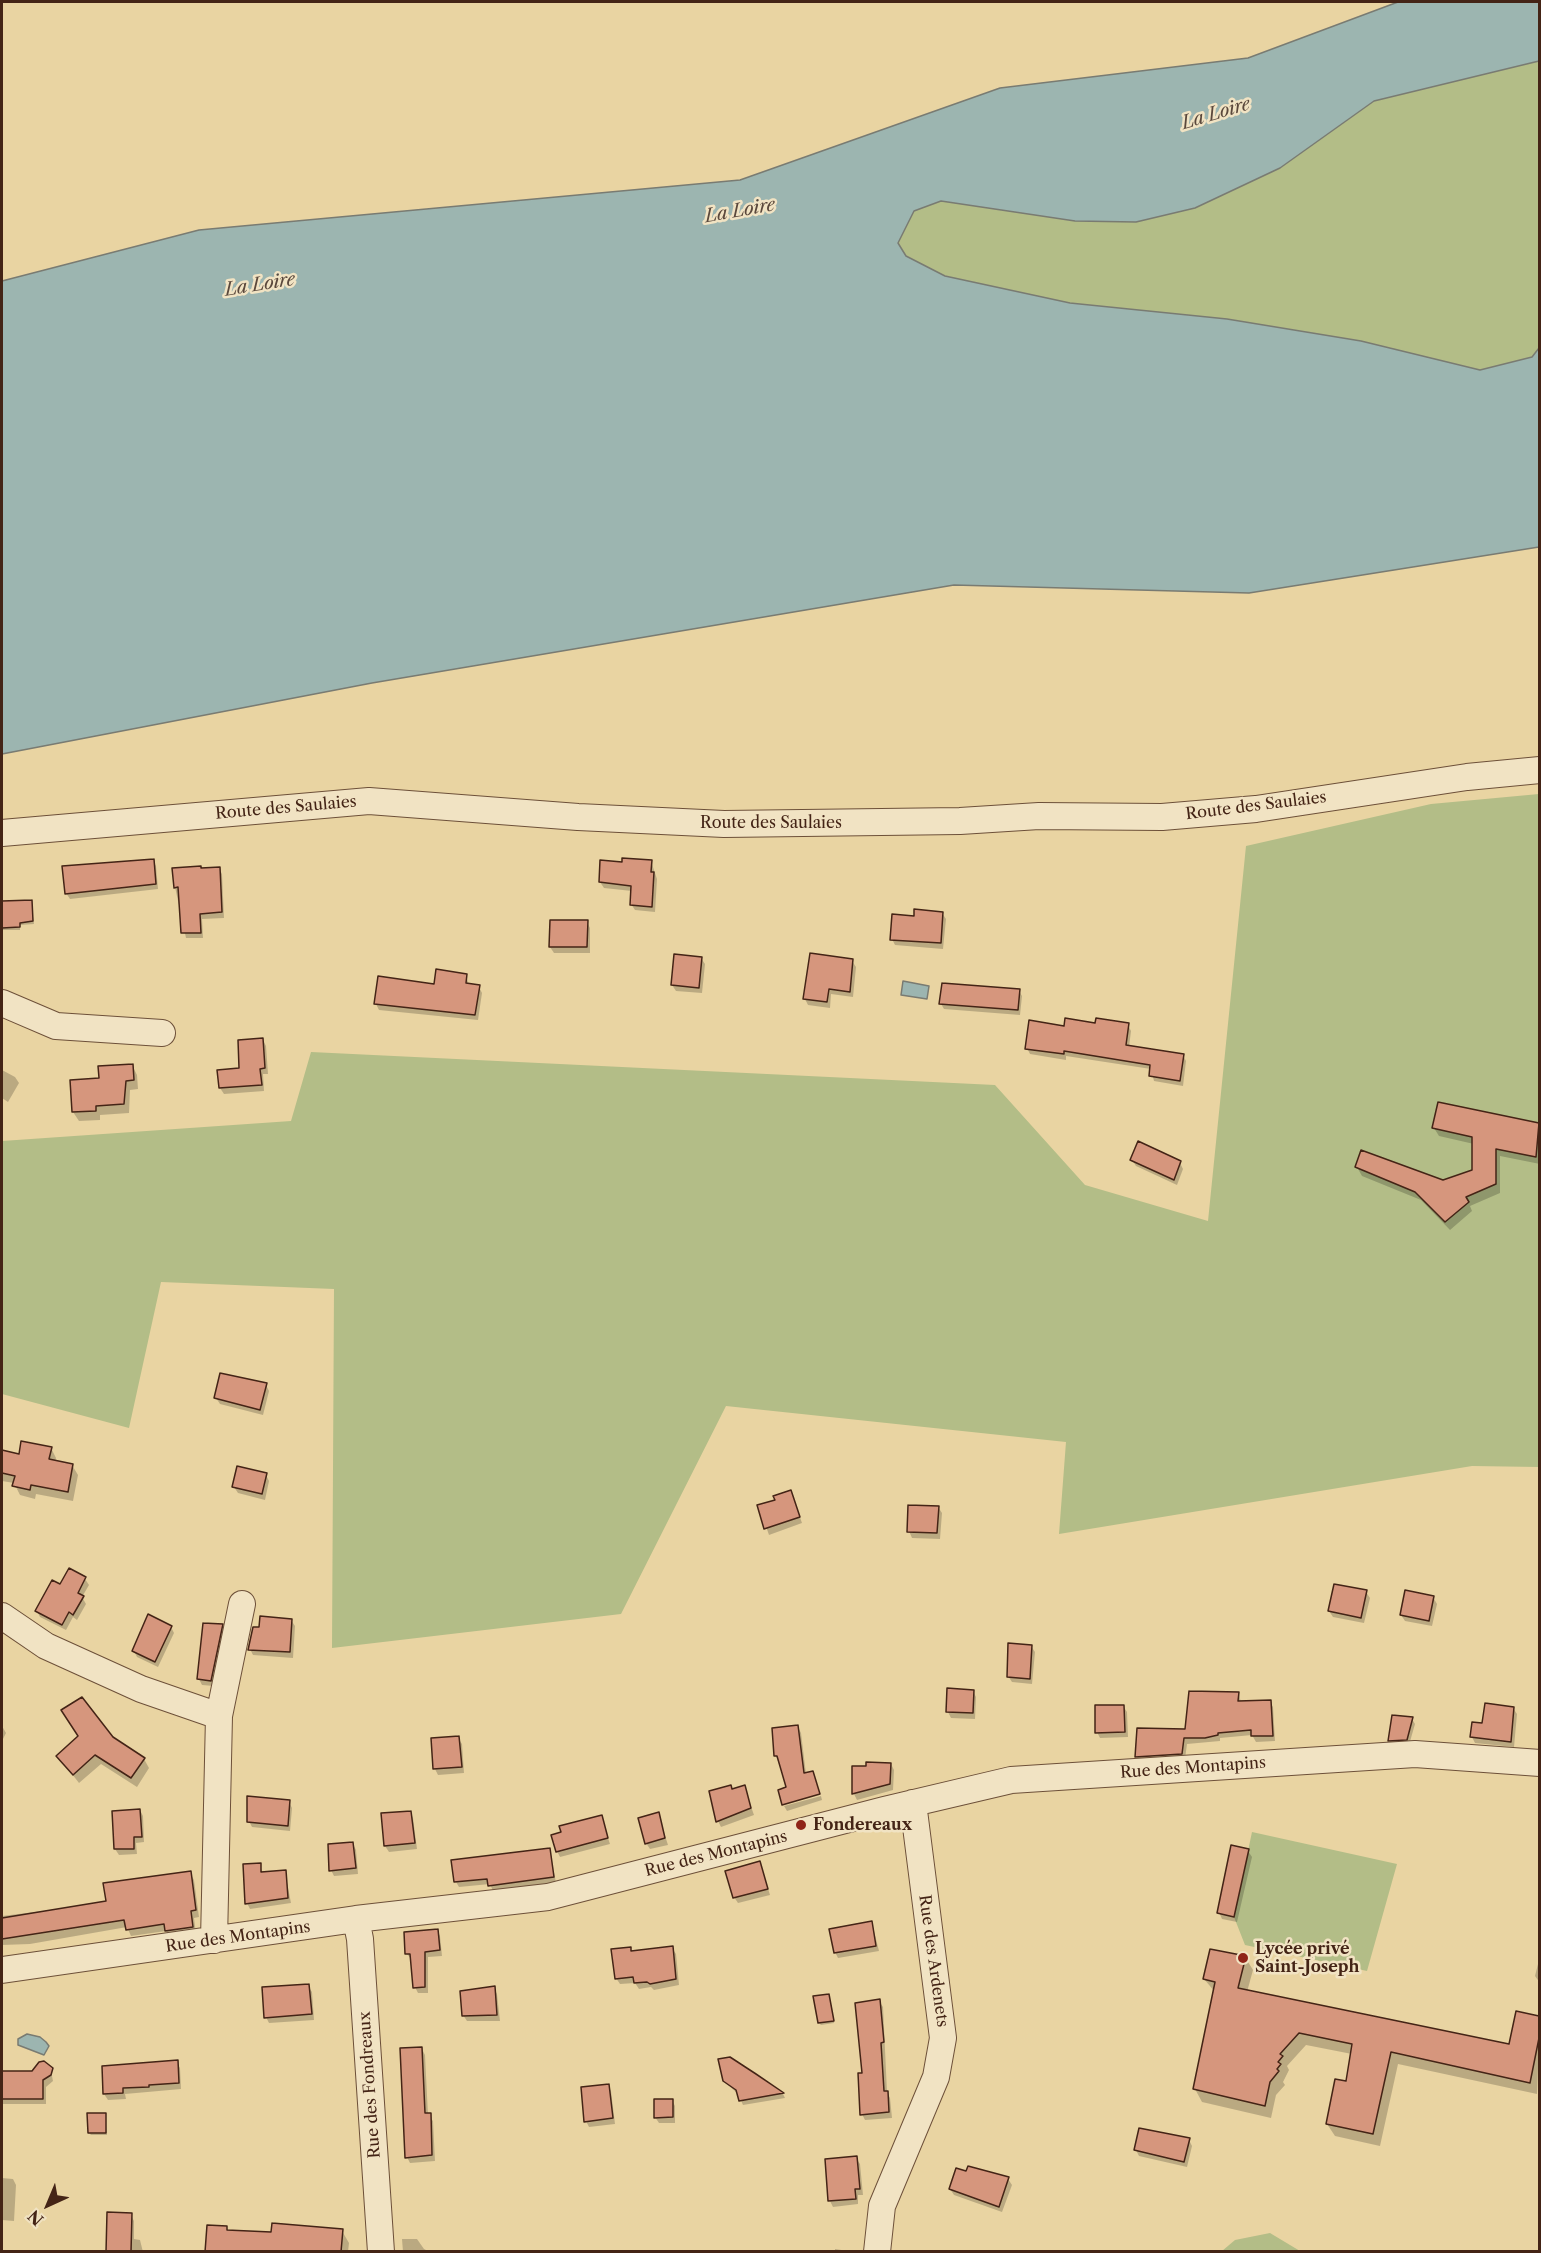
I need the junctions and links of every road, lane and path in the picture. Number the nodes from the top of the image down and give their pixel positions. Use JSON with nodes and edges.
{"nodes":[{"id":1,"x":1539,"y":770,"type":"edge"},
{"id":2,"x":2,"y":832,"type":"edge"},
{"id":3,"x":2,"y":1003,"type":"edge"},
{"id":4,"x":162,"y":1033,"type":"dead end"},
{"id":5,"x":242,"y":1604,"type":"dead end"},
{"id":6,"x":2,"y":1616,"type":"edge"},
{"id":7,"x":219,"y":1716,"type":"junction"},
{"id":8,"x":1539,"y":1763,"type":"edge"},
{"id":9,"x":913,"y":1803,"type":"junction"},
{"id":10,"x":356,"y":1919,"type":"junction"},
{"id":11,"x":214,"y":1940,"type":"junction"},
{"id":12,"x":2,"y":1970,"type":"edge"},
{"id":13,"x":381,"y":2252,"type":"edge"},
{"id":14,"x":877,"y":2252,"type":"edge"}],
"edges":[{"from":1,"to":2,"type":"street","name":"Route des Saulaies"},
{"from":3,"to":4,"type":"street"},
{"from":5,"to":7,"type":"street"},
{"from":6,"to":7,"type":"street"},
{"from":7,"to":11,"type":"street"},
{"from":8,"to":9,"type":"street","name":"Rue des Montapins"},
{"from":9,"to":10,"type":"street","name":"Rue des Montapins"},
{"from":9,"to":14,"type":"street","name":"Rue des Ardenets"},
{"from":10,"to":11,"type":"street","name":"Rue des Montapins"},
{"from":10,"to":13,"type":"street","name":"Rue des Fondreaux"},
{"from":11,"to":12,"type":"street","name":"Rue des Montapins"}]}
